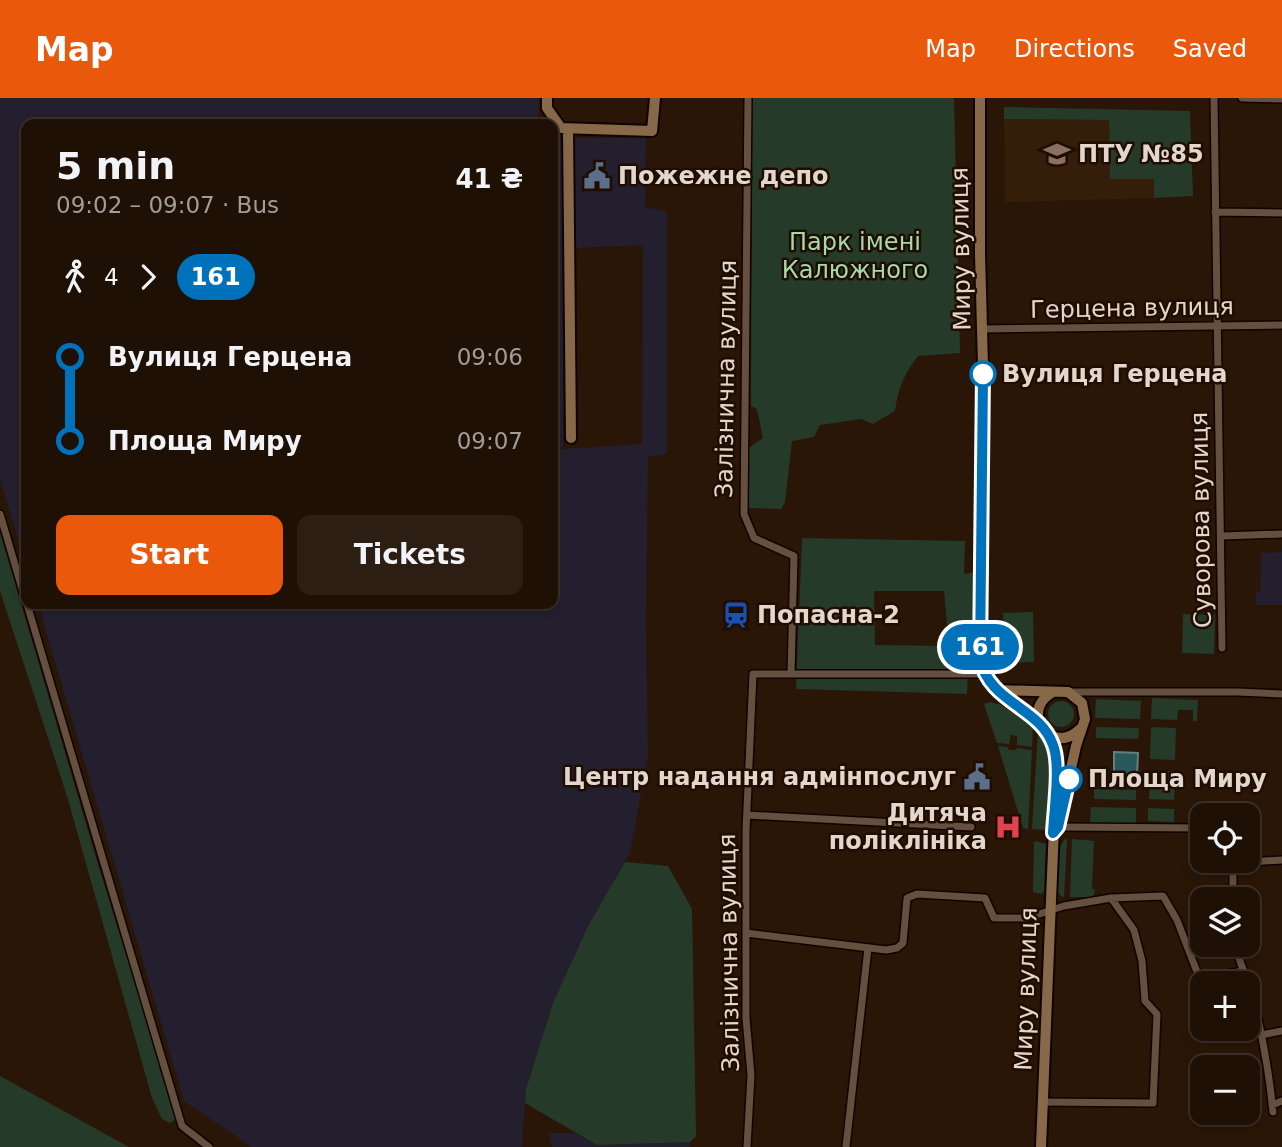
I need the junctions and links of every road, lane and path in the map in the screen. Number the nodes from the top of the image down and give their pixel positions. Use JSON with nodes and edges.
{"nodes":[{"id":1,"x":547,"y":98,"type":"edge"},
{"id":2,"x":655,"y":98,"type":"edge"},
{"id":3,"x":748,"y":98,"type":"edge"},
{"id":4,"x":980,"y":98,"type":"edge"},
{"id":5,"x":1214,"y":98,"type":"edge"},
{"id":6,"x":1242,"y":98,"type":"edge"},
{"id":7,"x":1282,"y":99,"type":"edge"},
{"id":8,"x":555,"y":119,"type":"edge"},
{"id":9,"x":558,"y":124,"type":"edge"},
{"id":10,"x":568,"y":129,"type":"junction"},
{"id":11,"x":1215,"y":212,"type":"junction"},
{"id":12,"x":1282,"y":213,"type":"edge"},
{"id":13,"x":1217,"y":325,"type":"junction"},
{"id":14,"x":1282,"y":325,"type":"edge"},
{"id":15,"x":982,"y":329,"type":"junction"},
{"id":16,"x":571,"y":438,"type":"dead end"},
{"id":17,"x":0,"y":514,"type":"edge"},
{"id":18,"x":1282,"y":534,"type":"edge"},
{"id":19,"x":1221,"y":536,"type":"junction"},
{"id":20,"x":21,"y":586,"type":"edge"},
{"id":21,"x":28,"y":609,"type":"edge"},
{"id":22,"x":1222,"y":648,"type":"dead end"},
{"id":23,"x":791,"y":674,"type":"junction"},
{"id":24,"x":984,"y":674,"type":"junction"},
{"id":25,"x":995,"y":690,"type":"junction"},
{"id":26,"x":1054,"y":692,"type":"junction"},
{"id":27,"x":1069,"y":692,"type":"junction"},
{"id":28,"x":1089,"y":694,"type":"junction"},
{"id":29,"x":1282,"y":694,"type":"edge"},
{"id":30,"x":1084,"y":707,"type":"junction"},
{"id":31,"x":1080,"y":729,"type":"junction"},
{"id":32,"x":1044,"y":730,"type":"junction"},
{"id":33,"x":747,"y":815,"type":"junction"},
{"id":34,"x":971,"y":827,"type":"dead end"},
{"id":35,"x":1190,"y":828,"type":"edge"},
{"id":36,"x":1056,"y":830,"type":"junction"},
{"id":37,"x":1282,"y":860,"type":"edge"},
{"id":38,"x":1260,"y":861,"type":"edge"},
{"id":39,"x":1111,"y":898,"type":"junction"},
{"id":40,"x":1051,"y":910,"type":"junction"},
{"id":41,"x":746,"y":933,"type":"junction"},
{"id":42,"x":868,"y":948,"type":"junction"},
{"id":43,"x":1238,"y":957,"type":"edge"},
{"id":44,"x":1197,"y":971,"type":"edge"},
{"id":45,"x":1243,"y":971,"type":"edge"},
{"id":46,"x":1260,"y":1031,"type":"edge"},
{"id":47,"x":1282,"y":1031,"type":"edge"},
{"id":48,"x":1261,"y":1035,"type":"junction"},
{"id":49,"x":1282,"y":1101,"type":"edge"},
{"id":50,"x":1042,"y":1102,"type":"junction"},
{"id":51,"x":209,"y":1147,"type":"edge"},
{"id":52,"x":747,"y":1147,"type":"edge"},
{"id":53,"x":846,"y":1147,"type":"edge"},
{"id":54,"x":1041,"y":1147,"type":"edge"}],
"edges":[{"from":1,"to":8,"type":"street"},
{"from":2,"to":10,"type":"street"},
{"from":3,"to":23,"type":"street","name":"Залізнична вулиця"},
{"from":4,"to":15,"type":"street","name":"Миру вулиця"},
{"from":5,"to":11,"type":"street","name":"Суворова вулиця"},
{"from":6,"to":7,"type":"street"},
{"from":9,"to":10,"type":"street"},
{"from":10,"to":16,"type":"street"},
{"from":11,"to":12,"type":"street"},
{"from":11,"to":13,"type":"street","name":"Суворова вулиця"},
{"from":13,"to":14,"type":"street","name":"Герцена вулиця"},
{"from":13,"to":15,"type":"street","name":"Герцена вулиця"},
{"from":13,"to":19,"type":"street","name":"Суворова вулиця"},
{"from":15,"to":24,"type":"street","name":"Миру вулиця"},
{"from":17,"to":20,"type":"street"},
{"from":18,"to":19,"type":"street"},
{"from":19,"to":22,"type":"street","name":"Суворова вулиця"},
{"from":21,"to":51,"type":"street"},
{"from":23,"to":24,"type":"street"},
{"from":23,"to":33,"type":"street","name":"Залізнична вулиця"},
{"from":24,"to":25,"type":"street","name":"Миру вулиця"},
{"from":25,"to":26,"type":"street"},
{"from":25,"to":32,"type":"street"},
{"from":26,"to":27,"type":"street"},
{"from":26,"to":32,"type":"street"},
{"from":27,"to":28,"type":"street"},
{"from":27,"to":30,"type":"street"},
{"from":28,"to":29,"type":"street"},
{"from":28,"to":30,"type":"street"},
{"from":30,"to":31,"type":"street"},
{"from":31,"to":32,"type":"street"},
{"from":31,"to":36,"type":"street"},
{"from":32,"to":36,"type":"street"},
{"from":33,"to":34,"type":"street"},
{"from":33,"to":41,"type":"street","name":"Залізнична вулиця"},
{"from":35,"to":36,"type":"street"},
{"from":36,"to":40,"type":"street","name":"Миру вулиця"},
{"from":37,"to":38,"type":"street"},
{"from":39,"to":40,"type":"street"},
{"from":39,"to":44,"type":"street"},
{"from":39,"to":50,"type":"street"},
{"from":40,"to":42,"type":"street"},
{"from":40,"to":50,"type":"street","name":"Миру вулиця"},
{"from":41,"to":42,"type":"street"},
{"from":41,"to":52,"type":"street","name":"Залізнична вулиця"},
{"from":42,"to":53,"type":"street"},
{"from":43,"to":45,"type":"street"},
{"from":46,"to":48,"type":"street"},
{"from":47,"to":48,"type":"street"},
{"from":48,"to":49,"type":"street"},
{"from":50,"to":54,"type":"street","name":"Миру вулиця"}]}
